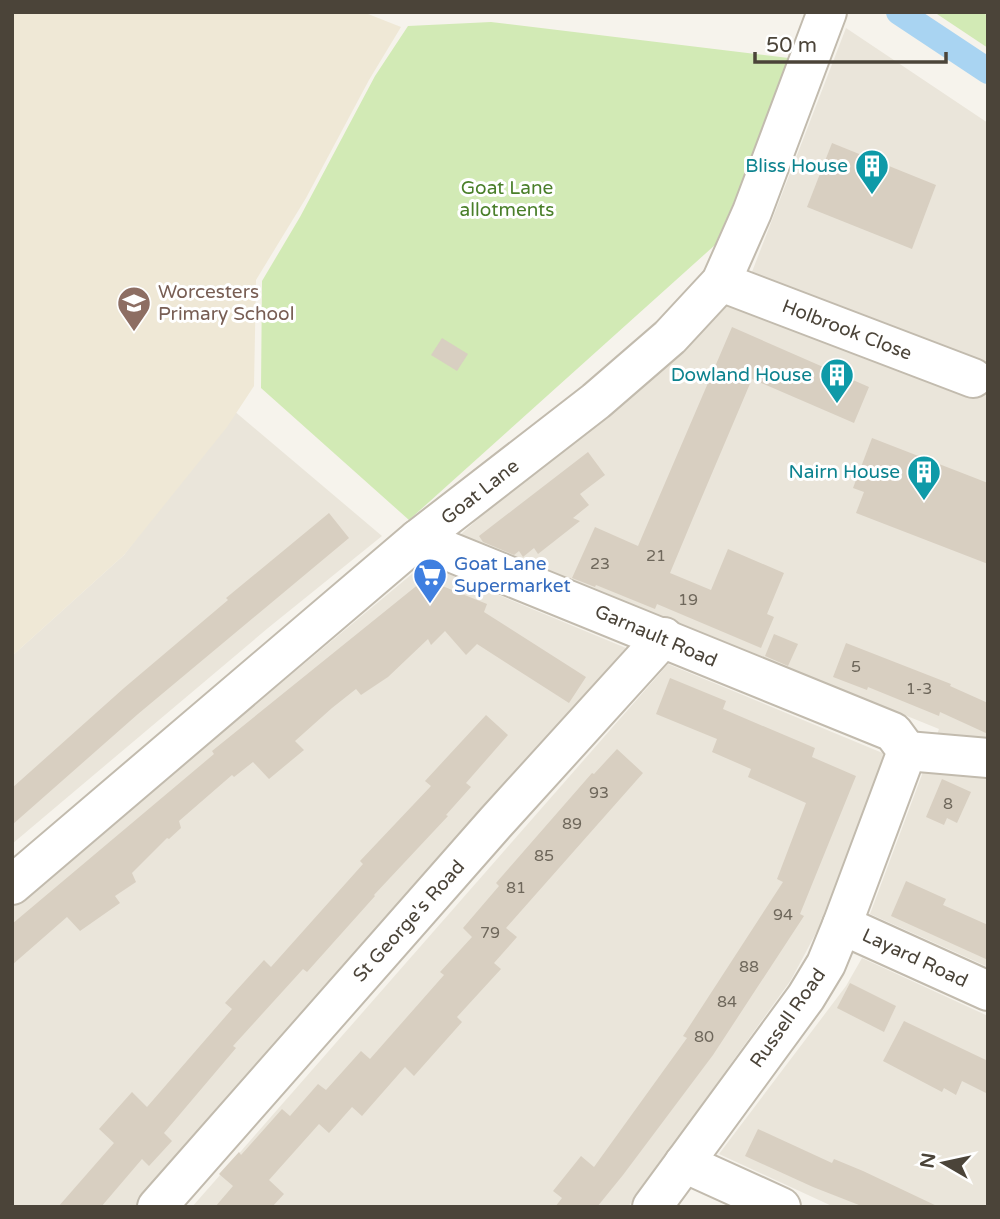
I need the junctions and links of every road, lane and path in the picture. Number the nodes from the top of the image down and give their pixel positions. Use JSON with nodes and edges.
{"nodes":[{"id":1,"x":828,"y":12,"type":"edge"},
{"id":2,"x":721,"y":282,"type":"junction"},
{"id":3,"x":973,"y":378,"type":"dead end"},
{"id":4,"x":418,"y":540,"type":"junction"},
{"id":5,"x":664,"y":637,"type":"junction"},
{"id":6,"x":900,"y":742,"type":"junction"},
{"id":7,"x":988,"y":758,"type":"edge"},
{"id":8,"x":12,"y":885,"type":"edge"},
{"id":9,"x":842,"y":925,"type":"junction"},
{"id":10,"x":988,"y":991,"type":"edge"},
{"id":11,"x":684,"y":1163,"type":"junction"},
{"id":12,"x":157,"y":1207,"type":"edge"},
{"id":13,"x":652,"y":1207,"type":"edge"},
{"id":14,"x":781,"y":1207,"type":"edge"}],
"edges":[{"from":1,"to":2,"type":"street","name":"Goat Lane"},
{"from":2,"to":3,"type":"street","name":"Holbrook Close"},
{"from":2,"to":4,"type":"street","name":"Goat Lane"},
{"from":4,"to":5,"type":"street","name":"Garnault Road"},
{"from":4,"to":8,"type":"street","name":"Goat Lane"},
{"from":5,"to":6,"type":"street","name":"Garnault Road"},
{"from":5,"to":12,"type":"street","name":"St George's Road"},
{"from":6,"to":7,"type":"street","name":"Garnault Road"},
{"from":6,"to":9,"type":"street","name":"Russell Road"},
{"from":9,"to":10,"type":"street","name":"Layard Road"},
{"from":9,"to":11,"type":"street","name":"Russell Road"},
{"from":11,"to":13,"type":"street","name":"Russell Road"},
{"from":11,"to":14,"type":"street"}]}
